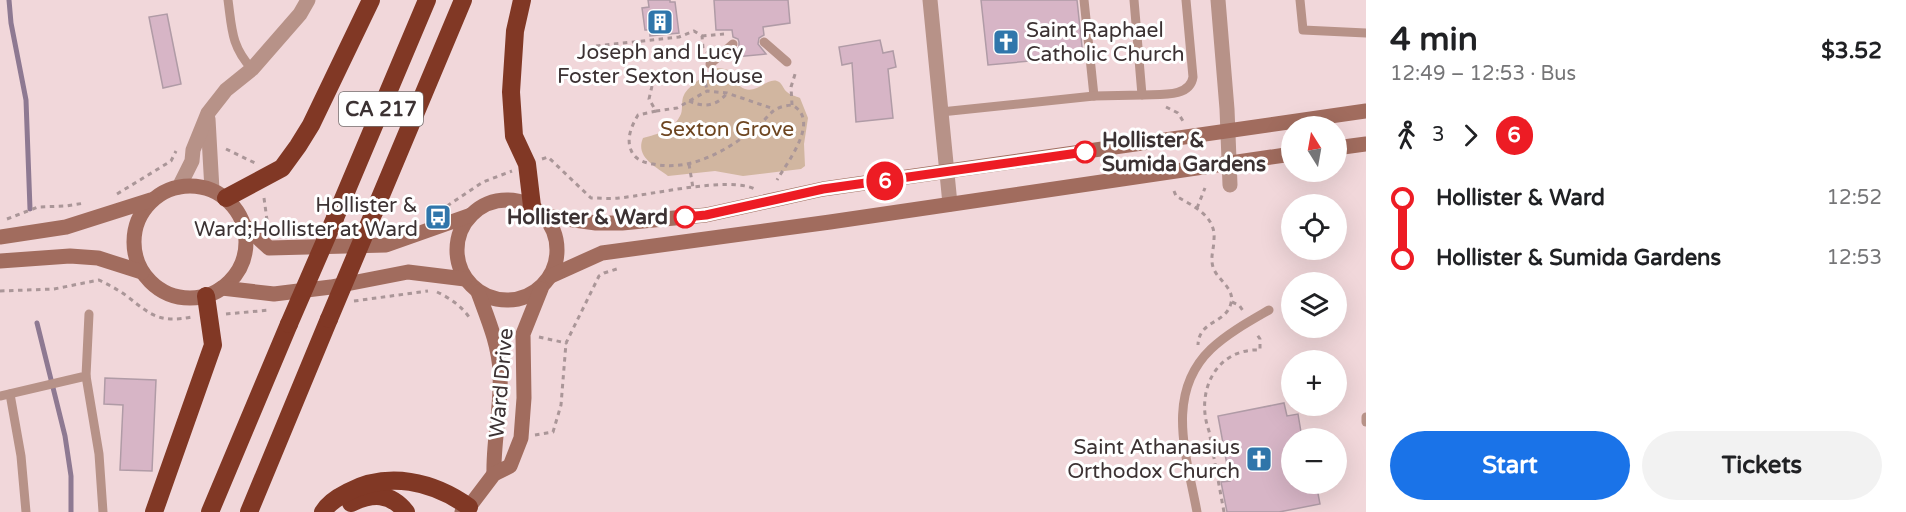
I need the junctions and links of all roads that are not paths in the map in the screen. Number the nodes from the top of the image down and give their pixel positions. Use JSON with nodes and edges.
{"nodes":[{"id":1,"x":228,"y":0,"type":"edge"},
{"id":2,"x":308,"y":0,"type":"edge"},
{"id":3,"x":371,"y":0,"type":"edge"},
{"id":4,"x":427,"y":0,"type":"edge"},
{"id":5,"x":464,"y":0,"type":"edge"},
{"id":6,"x":522,"y":0,"type":"edge"},
{"id":7,"x":930,"y":0,"type":"edge"},
{"id":8,"x":1084,"y":0,"type":"edge"},
{"id":9,"x":1134,"y":0,"type":"edge"},
{"id":10,"x":1186,"y":0,"type":"edge"},
{"id":11,"x":1218,"y":0,"type":"edge"},
{"id":12,"x":1300,"y":0,"type":"edge"},
{"id":13,"x":1366,"y":33,"type":"edge"},
{"id":14,"x":765,"y":42,"type":"dead end"},
{"id":15,"x":733,"y":44,"type":"dead end"},
{"id":16,"x":712,"y":62,"type":"road end"},
{"id":17,"x":787,"y":62,"type":"dead end"},
{"id":18,"x":252,"y":69,"type":"junction"},
{"id":19,"x":1142,"y":95,"type":"junction"},
{"id":20,"x":1094,"y":96,"type":"junction"},
{"id":21,"x":1366,"y":111,"type":"edge"},
{"id":22,"x":941,"y":112,"type":"junction"},
{"id":23,"x":208,"y":113,"type":"junction"},
{"id":24,"x":1228,"y":130,"type":"junction"},
{"id":25,"x":1366,"y":144,"type":"edge"},
{"id":26,"x":1347,"y":147,"type":"edge"},
{"id":27,"x":1281,"y":156,"type":"edge"},
{"id":28,"x":1229,"y":163,"type":"junction"},
{"id":29,"x":947,"y":172,"type":"junction"},
{"id":30,"x":1230,"y":185,"type":"dead end"},
{"id":31,"x":178,"y":187,"type":"junction"},
{"id":32,"x":219,"y":194,"type":"junction"},
{"id":33,"x":151,"y":200,"type":"junction"},
{"id":34,"x":950,"y":204,"type":"junction"},
{"id":35,"x":539,"y":211,"type":"junction"},
{"id":36,"x":471,"y":215,"type":"junction"},
{"id":37,"x":244,"y":225,"type":"junction"},
{"id":38,"x":3,"y":236,"type":"edge"},
{"id":39,"x":4,"y":261,"type":"edge"},
{"id":40,"x":142,"y":272,"type":"junction"},
{"id":41,"x":551,"y":276,"type":"junction"},
{"id":42,"x":465,"y":279,"type":"junction"},
{"id":43,"x":541,"y":289,"type":"junction"},
{"id":44,"x":214,"y":292,"type":"junction"},
{"id":45,"x":478,"y":292,"type":"junction"},
{"id":46,"x":1269,"y":310,"type":"dead end"},
{"id":47,"x":89,"y":314,"type":"dead end"},
{"id":48,"x":86,"y":376,"type":"junction"},
{"id":49,"x":5,"y":395,"type":"edge"},
{"id":50,"x":1366,"y":417,"type":"edge"},
{"id":51,"x":1366,"y":422,"type":"edge"},
{"id":52,"x":494,"y":474,"type":"junction"},
{"id":53,"x":466,"y":509,"type":"edge"},
{"id":54,"x":26,"y":512,"type":"edge"},
{"id":55,"x":103,"y":512,"type":"edge"},
{"id":56,"x":154,"y":512,"type":"edge"},
{"id":57,"x":210,"y":512,"type":"edge"},
{"id":58,"x":249,"y":512,"type":"edge"},
{"id":59,"x":323,"y":512,"type":"edge"},
{"id":60,"x":337,"y":512,"type":"edge"},
{"id":61,"x":406,"y":512,"type":"edge"},
{"id":62,"x":1197,"y":512,"type":"edge"}],
"edges":[{"from":1,"to":18,"type":"lane"},
{"from":2,"to":18,"type":"street"},
{"from":3,"to":32,"type":"highway"},
{"from":4,"to":57,"type":"highway","number":"CA 217","bridge":true},
{"from":5,"to":58,"type":"highway","number":"CA 217","bridge":true},
{"from":6,"to":35,"type":"highway"},
{"from":7,"to":22,"type":"street"},
{"from":8,"to":20,"type":"lane"},
{"from":9,"to":19,"type":"lane"},
{"from":10,"to":19,"type":"lane"},
{"from":11,"to":24,"type":"street"},
{"from":12,"to":13,"type":"lane"},
{"from":14,"to":17,"type":"lane"},
{"from":15,"to":16,"type":"lane"},
{"from":18,"to":23,"type":"street"},
{"from":19,"to":20,"type":"lane"},
{"from":20,"to":22,"type":"lane"},
{"from":21,"to":24,"type":"main road"},
{"from":22,"to":29,"type":"street"},
{"from":23,"to":31,"type":"street"},
{"from":23,"to":32,"type":"street"},
{"from":24,"to":28,"type":"street"},
{"from":24,"to":29,"type":"main road"},
{"from":25,"to":26,"type":"main road"},
{"from":27,"to":28,"type":"main road"},
{"from":28,"to":30,"type":"street"},
{"from":28,"to":34,"type":"main road"},
{"from":29,"to":34,"type":"street"},
{"from":29,"to":35,"type":"main road"},
{"from":31,"to":32,"type":"main road"},
{"from":31,"to":33,"type":"main road"},
{"from":32,"to":37,"type":"main road"},
{"from":33,"to":38,"type":"main road"},
{"from":33,"to":40,"type":"main road"},
{"from":34,"to":41,"type":"main road"},
{"from":35,"to":36,"type":"main road"},
{"from":35,"to":41,"type":"main road"},
{"from":36,"to":37,"type":"main road"},
{"from":36,"to":42,"type":"main road"},
{"from":37,"to":44,"type":"main road"},
{"from":39,"to":40,"type":"main road"},
{"from":40,"to":44,"type":"main road"},
{"from":41,"to":43,"type":"main road"},
{"from":42,"to":44,"type":"main road"},
{"from":42,"to":45,"type":"main road"},
{"from":43,"to":45,"type":"main road"},
{"from":43,"to":52,"type":"main road","name":"Ward Drive"},
{"from":44,"to":56,"type":"highway"},
{"from":45,"to":52,"type":"main road","name":"Ward Drive"},
{"from":46,"to":62,"type":"lane"},
{"from":47,"to":48,"type":"lane"},
{"from":48,"to":49,"type":"lane"},
{"from":48,"to":55,"type":"lane"},
{"from":49,"to":54,"type":"lane"},
{"from":50,"to":51,"type":"lane"},
{"from":52,"to":53,"type":"main road","name":"Ward Drive"},
{"from":53,"to":59,"type":"highway"},
{"from":60,"to":61,"type":"highway"}]}
